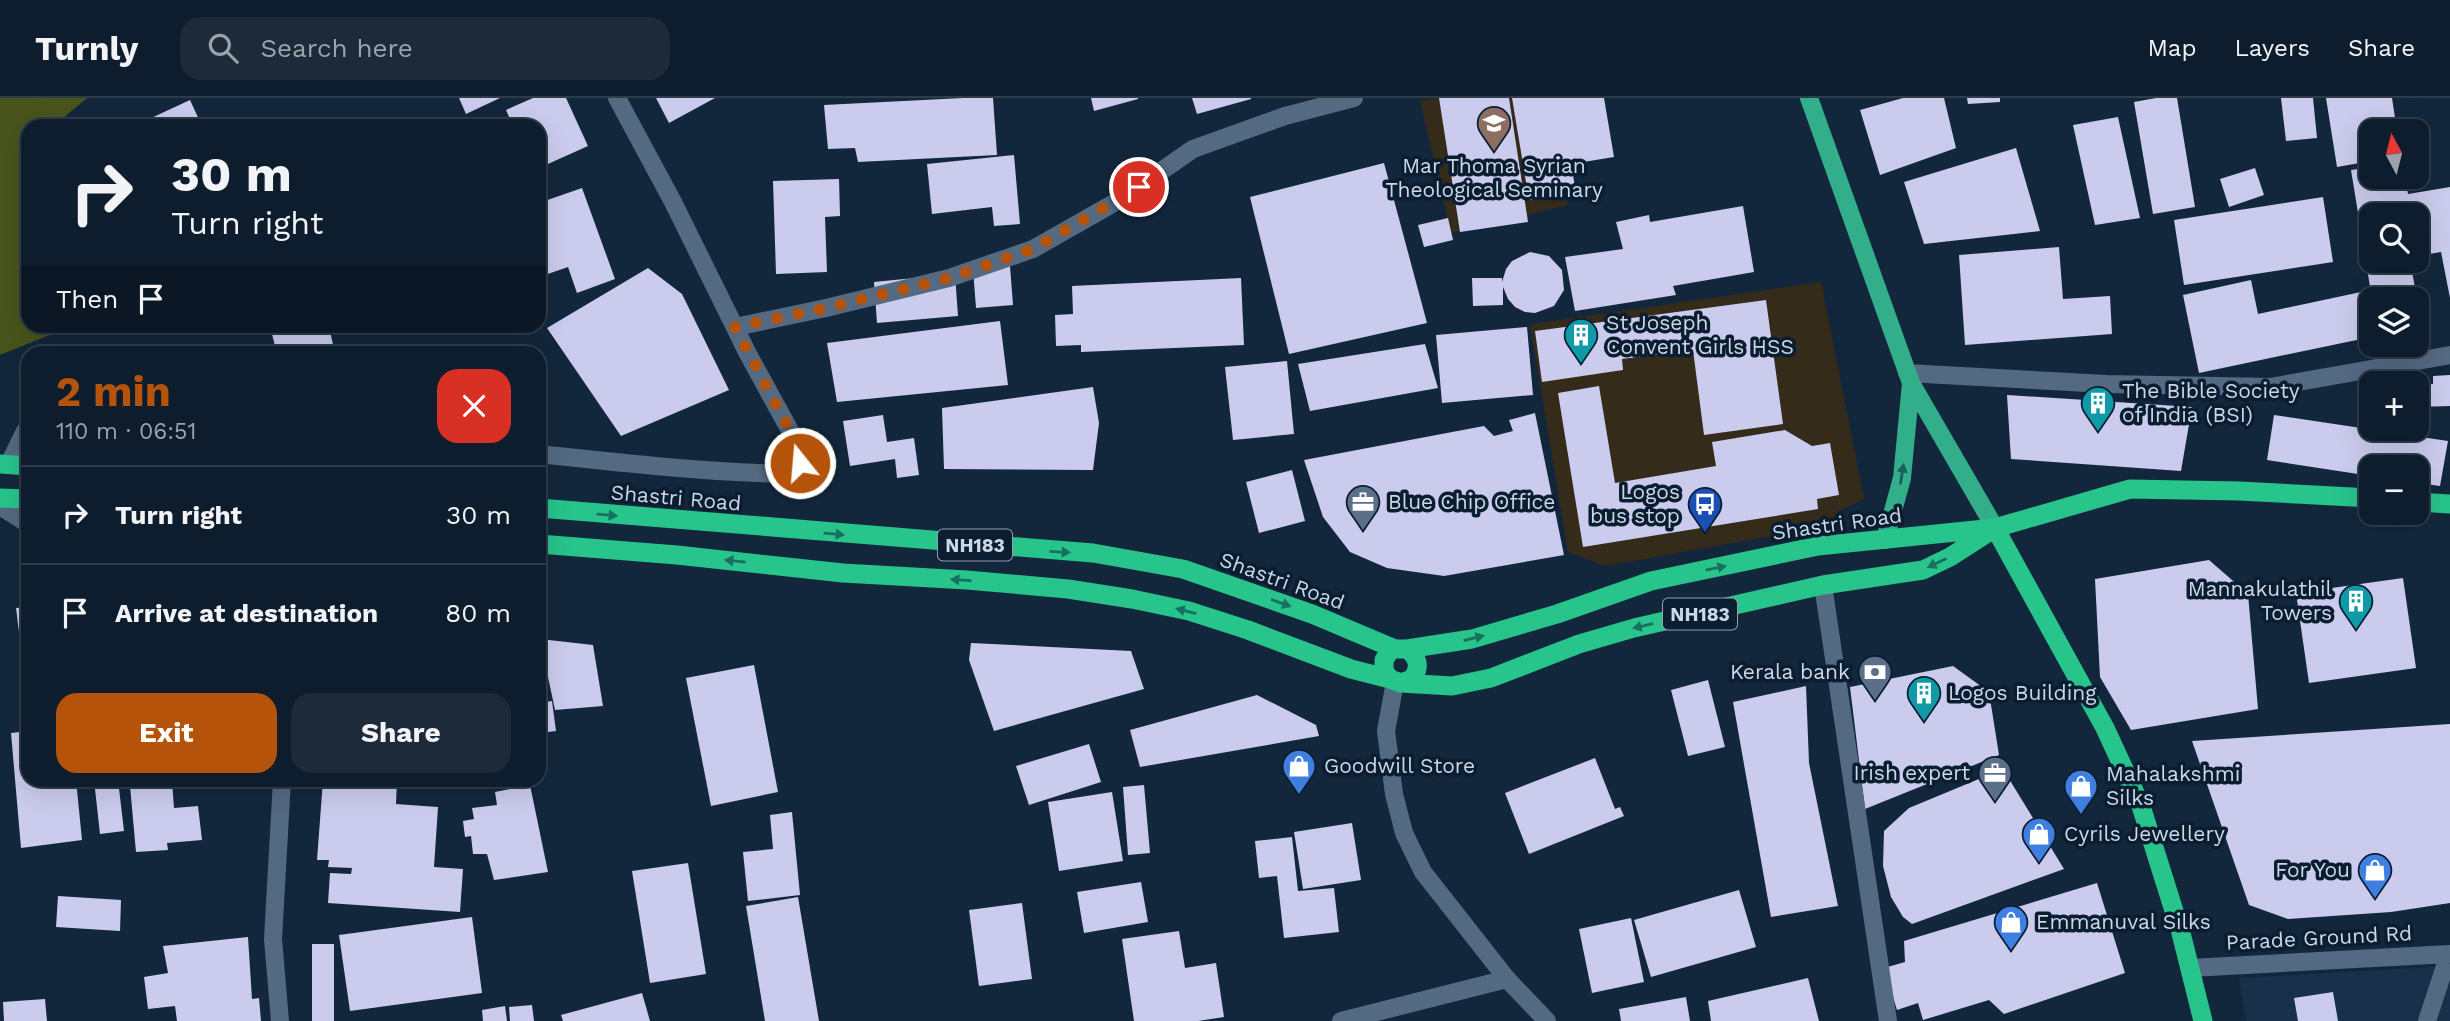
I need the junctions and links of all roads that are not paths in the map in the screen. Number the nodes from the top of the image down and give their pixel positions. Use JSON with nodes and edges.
{"nodes":[{"id":1,"x":617,"y":98,"type":"edge"},
{"id":2,"x":1354,"y":98,"type":"edge"},
{"id":3,"x":1809,"y":98,"type":"edge"},
{"id":4,"x":735,"y":327,"type":"junction"},
{"id":5,"x":2450,"y":355,"type":"edge"},
{"id":6,"x":1909,"y":378,"type":"junction"},
{"id":7,"x":21,"y":441,"type":"edge"},
{"id":8,"x":546,"y":455,"type":"edge"},
{"id":9,"x":12,"y":465,"type":"edge"},
{"id":10,"x":2359,"y":497,"type":"edge"},
{"id":11,"x":0,"y":498,"type":"edge"},
{"id":12,"x":21,"y":499,"type":"edge"},
{"id":13,"x":2429,"y":503,"type":"edge"},
{"id":14,"x":2450,"y":504,"type":"edge"},
{"id":15,"x":0,"y":506,"type":"edge"},
{"id":16,"x":546,"y":509,"type":"edge"},
{"id":17,"x":21,"y":520,"type":"edge"},
{"id":18,"x":1995,"y":528,"type":"junction"},
{"id":19,"x":1885,"y":540,"type":"junction"},
{"id":20,"x":546,"y":545,"type":"edge"},
{"id":21,"x":1823,"y":585,"type":"junction"},
{"id":22,"x":1401,"y":649,"type":"junction"},
{"id":23,"x":1395,"y":682,"type":"junction"},
{"id":24,"x":282,"y":787,"type":"edge"},
{"id":25,"x":2450,"y":954,"type":"edge"},
{"id":26,"x":2190,"y":968,"type":"junction"},
{"id":27,"x":1507,"y":979,"type":"junction"},
{"id":28,"x":280,"y":1021,"type":"edge"},
{"id":29,"x":1341,"y":1021,"type":"edge"},
{"id":30,"x":1547,"y":1021,"type":"edge"},
{"id":31,"x":1888,"y":1021,"type":"edge"},
{"id":32,"x":2203,"y":1021,"type":"edge"},
{"id":33,"x":2427,"y":1021,"type":"edge"}],
"edges":[{"from":1,"to":4,"type":"street"},
{"from":2,"to":4,"type":"street"},
{"from":3,"to":6,"type":"main road"},
{"from":4,"to":8,"type":"street"},
{"from":5,"to":6,"type":"street"},
{"from":6,"to":18,"type":"main road"},
{"from":19,"to":6,"type":"main road","one_way":true},
{"from":7,"to":9,"type":"street"},
{"from":10,"to":18,"type":"highway","number":"NH183"},
{"from":11,"to":12,"type":"highway"},
{"from":13,"to":14,"type":"highway"},
{"from":15,"to":17,"type":"street"},
{"from":16,"to":22,"type":"highway","name":"Shastri Road","number":"NH183","one_way":true},
{"from":18,"to":19,"type":"highway","name":"Shastri Road","number":"NH183"},
{"from":18,"to":21,"type":"highway","number":"NH183","one_way":true},
{"from":18,"to":26,"type":"highway"},
{"from":22,"to":19,"type":"highway","name":"Shastri Road","number":"NH183","one_way":true},
{"from":23,"to":20,"type":"highway","number":"NH183","one_way":true},
{"from":21,"to":23,"type":"highway","number":"NH183","one_way":true},
{"from":21,"to":31,"type":"street"},
{"from":22,"to":23,"type":"highway"},
{"from":22,"to":23,"type":"highway"},
{"from":23,"to":27,"type":"street"},
{"from":24,"to":28,"type":"street"},
{"from":25,"to":26,"type":"street","name":"Parade Ground Rd"},
{"from":25,"to":33,"type":"street"},
{"from":26,"to":32,"type":"highway"},
{"from":27,"to":29,"type":"street"},
{"from":27,"to":30,"type":"street"}]}
